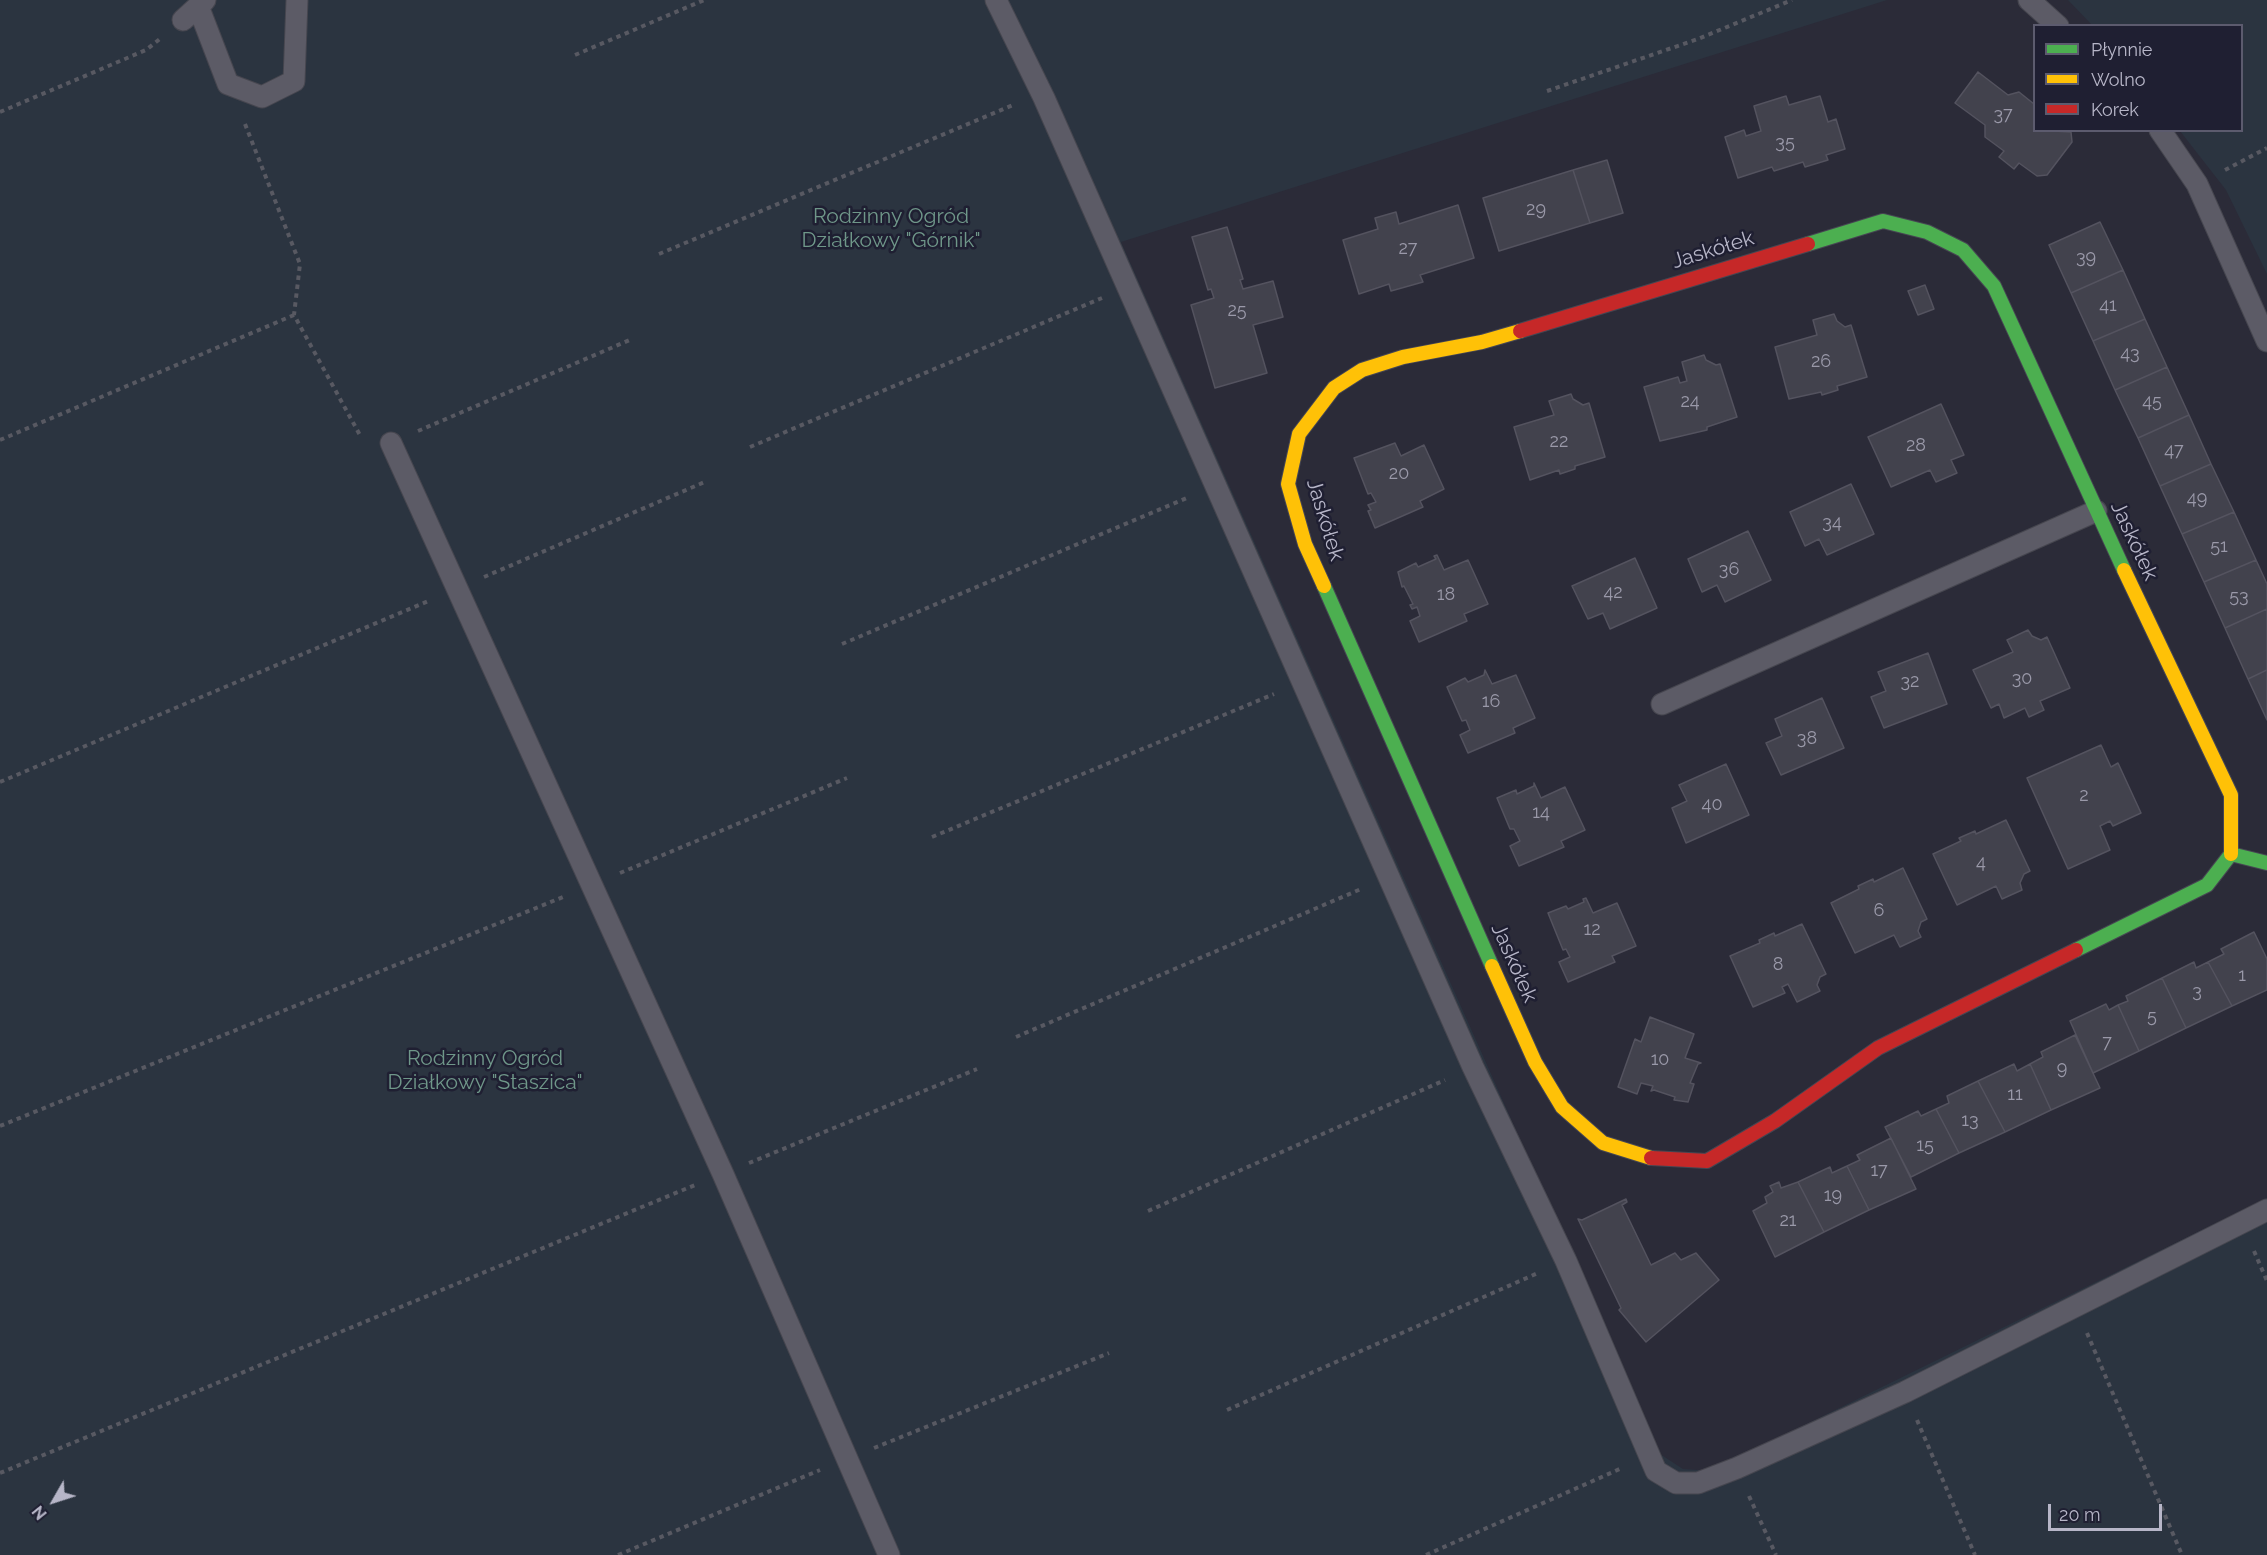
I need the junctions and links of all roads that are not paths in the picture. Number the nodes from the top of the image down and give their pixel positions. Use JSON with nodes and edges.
{"nodes":[{"id":1,"x":297,"y":0,"type":"edge"},
{"id":2,"x":996,"y":0,"type":"edge"},
{"id":3,"x":2029,"y":0,"type":"edge"},
{"id":4,"x":195,"y":9,"type":"edge"},
{"id":5,"x":2056,"y":24,"type":"edge"},
{"id":6,"x":2161,"y":132,"type":"edge"},
{"id":7,"x":2267,"y":341,"type":"edge"},
{"id":8,"x":391,"y":443,"type":"road end"},
{"id":9,"x":2096,"y":511,"type":"junction"},
{"id":10,"x":1662,"y":704,"type":"dead end"},
{"id":11,"x":2231,"y":854,"type":"junction"},
{"id":12,"x":2267,"y":863,"type":"edge"},
{"id":13,"x":2267,"y":1210,"type":"edge"},
{"id":14,"x":889,"y":1555,"type":"edge"}],
"edges":[{"from":1,"to":4,"type":"lane"},
{"from":2,"to":13,"type":"lane"},
{"from":3,"to":5,"type":"lane"},
{"from":6,"to":7,"type":"lane"},
{"from":8,"to":14,"type":"lane"},
{"from":9,"to":10,"type":"lane"},
{"from":9,"to":11,"type":"street","name":"Jaskółek"},
{"from":9,"to":11,"type":"street","name":"Jaskółek"},
{"from":11,"to":12,"type":"street"}]}
